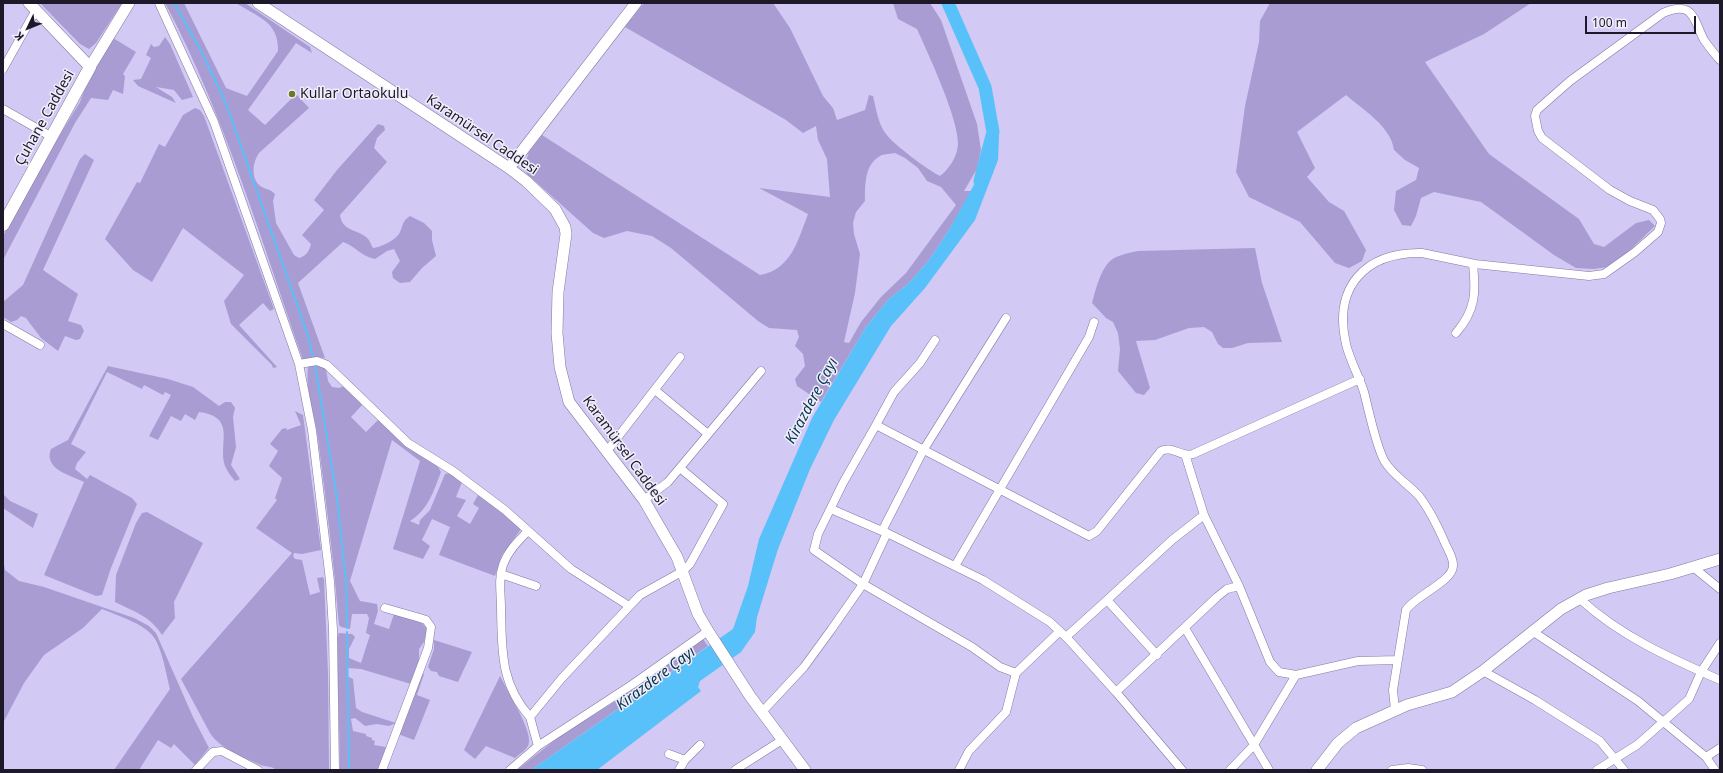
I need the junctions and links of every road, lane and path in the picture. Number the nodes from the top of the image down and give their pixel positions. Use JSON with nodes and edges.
{"nodes":[{"id":1,"x":130,"y":3,"type":"edge"},
{"id":2,"x":159,"y":3,"type":"edge"},
{"id":3,"x":258,"y":3,"type":"edge"},
{"id":4,"x":636,"y":3,"type":"edge"},
{"id":5,"x":33,"y":6,"type":"edge"},
{"id":6,"x":1720,"y":60,"type":"edge"},
{"id":7,"x":90,"y":67,"type":"junction"},
{"id":8,"x":3,"y":69,"type":"edge"},
{"id":9,"x":3,"y":109,"type":"edge"},
{"id":10,"x":52,"y":137,"type":"junction"},
{"id":11,"x":509,"y":168,"type":"junction"},
{"id":12,"x":3,"y":225,"type":"edge"},
{"id":13,"x":1473,"y":264,"type":"junction"},
{"id":14,"x":1006,"y":318,"type":"dead end"},
{"id":15,"x":1094,"y":322,"type":"dead end"},
{"id":16,"x":3,"y":324,"type":"edge"},
{"id":17,"x":1456,"y":333,"type":"dead end"},
{"id":18,"x":935,"y":340,"type":"dead end"},
{"id":19,"x":40,"y":345,"type":"dead end"},
{"id":20,"x":680,"y":358,"type":"dead end"},
{"id":21,"x":303,"y":363,"type":"junction"},
{"id":22,"x":761,"y":371,"type":"dead end"},
{"id":23,"x":1360,"y":379,"type":"junction"},
{"id":24,"x":655,"y":390,"type":"junction"},
{"id":25,"x":876,"y":425,"type":"junction"},
{"id":26,"x":708,"y":434,"type":"junction"},
{"id":27,"x":924,"y":449,"type":"junction"},
{"id":28,"x":607,"y":451,"type":"junction"},
{"id":29,"x":1185,"y":454,"type":"junction"},
{"id":30,"x":680,"y":468,"type":"junction"},
{"id":31,"x":1001,"y":489,"type":"junction"},
{"id":32,"x":644,"y":500,"type":"junction"},
{"id":33,"x":831,"y":509,"type":"junction"},
{"id":34,"x":1204,"y":515,"type":"junction"},
{"id":35,"x":528,"y":531,"type":"junction"},
{"id":36,"x":884,"y":532,"type":"junction"},
{"id":37,"x":1720,"y":559,"type":"edge"},
{"id":38,"x":955,"y":566,"type":"junction"},
{"id":39,"x":1693,"y":567,"type":"junction"},
{"id":40,"x":683,"y":571,"type":"junction"},
{"id":41,"x":501,"y":574,"type":"junction"},
{"id":42,"x":863,"y":584,"type":"junction"},
{"id":43,"x":536,"y":586,"type":"dead end"},
{"id":44,"x":1239,"y":586,"type":"junction"},
{"id":45,"x":1720,"y":589,"type":"edge"},
{"id":46,"x":1580,"y":599,"type":"junction"},
{"id":47,"x":1107,"y":600,"type":"junction"},
{"id":48,"x":629,"y":606,"type":"junction"},
{"id":49,"x":384,"y":608,"type":"dead end"},
{"id":50,"x":1185,"y":628,"type":"junction"},
{"id":51,"x":708,"y":631,"type":"junction"},
{"id":52,"x":1060,"y":631,"type":"junction"},
{"id":53,"x":1532,"y":631,"type":"junction"},
{"id":54,"x":1066,"y":637,"type":"junction"},
{"id":55,"x":1720,"y":643,"type":"edge"},
{"id":56,"x":1156,"y":655,"type":"junction"},
{"id":57,"x":1398,"y":660,"type":"junction"},
{"id":58,"x":1483,"y":671,"type":"junction"},
{"id":59,"x":1701,"y":672,"type":"junction"},
{"id":60,"x":1016,"y":673,"type":"junction"},
{"id":61,"x":1296,"y":675,"type":"junction"},
{"id":62,"x":1720,"y":680,"type":"edge"},
{"id":63,"x":1116,"y":692,"type":"junction"},
{"id":64,"x":1395,"y":710,"type":"junction"},
{"id":65,"x":762,"y":712,"type":"junction"},
{"id":66,"x":530,"y":717,"type":"junction"},
{"id":67,"x":1663,"y":722,"type":"junction"},
{"id":68,"x":782,"y":740,"type":"junction"},
{"id":69,"x":700,"y":745,"type":"dead end"},
{"id":70,"x":1254,"y":745,"type":"junction"},
{"id":71,"x":538,"y":746,"type":"junction"},
{"id":72,"x":1720,"y":748,"type":"edge"},
{"id":73,"x":669,"y":754,"type":"dead end"},
{"id":74,"x":1615,"y":757,"type":"junction"},
{"id":75,"x":1706,"y":757,"type":"junction"},
{"id":76,"x":685,"y":760,"type":"junction"},
{"id":77,"x":196,"y":770,"type":"edge"},
{"id":78,"x":258,"y":770,"type":"edge"},
{"id":79,"x":335,"y":770,"type":"edge"},
{"id":80,"x":382,"y":770,"type":"edge"},
{"id":81,"x":510,"y":770,"type":"edge"},
{"id":82,"x":678,"y":770,"type":"edge"},
{"id":83,"x":735,"y":770,"type":"edge"},
{"id":84,"x":805,"y":770,"type":"edge"},
{"id":85,"x":959,"y":770,"type":"edge"},
{"id":86,"x":1182,"y":770,"type":"edge"},
{"id":87,"x":1230,"y":770,"type":"edge"},
{"id":88,"x":1269,"y":770,"type":"edge"},
{"id":89,"x":1317,"y":770,"type":"edge"},
{"id":90,"x":1392,"y":770,"type":"edge"},
{"id":91,"x":1422,"y":770,"type":"edge"},
{"id":92,"x":1598,"y":770,"type":"edge"},
{"id":93,"x":1624,"y":770,"type":"edge"},
{"id":94,"x":1715,"y":770,"type":"edge"}],
"edges":[{"from":1,"to":7,"type":"main road"},
{"from":2,"to":21,"type":"street"},
{"from":3,"to":11,"type":"main road","name":"Karamürsel Caddesi"},
{"from":4,"to":11,"type":"main road"},
{"from":5,"to":7,"type":"main road"},
{"from":5,"to":8,"type":"street"},
{"from":6,"to":13,"type":"street"},
{"from":7,"to":10,"type":"main road","name":"Çuhane Caddesi"},
{"from":9,"to":10,"type":"street"},
{"from":10,"to":12,"type":"main road","name":"Çuhane Caddesi"},
{"from":11,"to":28,"type":"main road","name":"Karamürsel Caddesi"},
{"from":13,"to":17,"type":"street"},
{"from":13,"to":23,"type":"street"},
{"from":14,"to":27,"type":"street"},
{"from":15,"to":31,"type":"street"},
{"from":16,"to":19,"type":"street"},
{"from":18,"to":25,"type":"street"},
{"from":20,"to":24,"type":"street"},
{"from":21,"to":35,"type":"street"},
{"from":21,"to":79,"type":"street"},
{"from":22,"to":26,"type":"street"},
{"from":23,"to":29,"type":"street"},
{"from":23,"to":57,"type":"street"},
{"from":24,"to":26,"type":"street"},
{"from":24,"to":28,"type":"street"},
{"from":25,"to":27,"type":"street"},
{"from":25,"to":33,"type":"street"},
{"from":26,"to":30,"type":"street"},
{"from":27,"to":31,"type":"street"},
{"from":27,"to":36,"type":"street"},
{"from":28,"to":32,"type":"main road","name":"Karamürsel Caddesi"},
{"from":29,"to":31,"type":"street"},
{"from":29,"to":34,"type":"street"},
{"from":30,"to":32,"type":"street"},
{"from":30,"to":40,"type":"street"},
{"from":31,"to":38,"type":"street"},
{"from":32,"to":40,"type":"main road","name":"Karamürsel Caddesi"},
{"from":33,"to":36,"type":"street"},
{"from":33,"to":42,"type":"street"},
{"from":34,"to":44,"type":"street"},
{"from":34,"to":47,"type":"street"},
{"from":35,"to":41,"type":"street"},
{"from":35,"to":48,"type":"street"},
{"from":36,"to":38,"type":"street"},
{"from":36,"to":42,"type":"street"},
{"from":37,"to":39,"type":"main road"},
{"from":38,"to":52,"type":"street"},
{"from":39,"to":45,"type":"street"},
{"from":39,"to":46,"type":"main road"},
{"from":40,"to":48,"type":"street"},
{"from":40,"to":51,"type":"main road","name":"Karamürsel Caddesi"},
{"from":41,"to":43,"type":"street"},
{"from":41,"to":66,"type":"street"},
{"from":42,"to":60,"type":"street"},
{"from":42,"to":65,"type":"street"},
{"from":44,"to":50,"type":"street"},
{"from":44,"to":61,"type":"street"},
{"from":46,"to":53,"type":"main road"},
{"from":46,"to":59,"type":"street"},
{"from":47,"to":54,"type":"street"},
{"from":47,"to":56,"type":"street"},
{"from":48,"to":66,"type":"street"},
{"from":49,"to":80,"type":"street"},
{"from":50,"to":56,"type":"street"},
{"from":50,"to":70,"type":"street"},
{"from":51,"to":65,"type":"main road","name":"Karamürsel Caddesi"},
{"from":51,"to":71,"type":"street"},
{"from":52,"to":54,"type":"street"},
{"from":52,"to":60,"type":"street"},
{"from":53,"to":58,"type":"main road"},
{"from":53,"to":67,"type":"street"},
{"from":54,"to":63,"type":"street"},
{"from":55,"to":59,"type":"street"},
{"from":56,"to":63,"type":"street"},
{"from":57,"to":61,"type":"street"},
{"from":57,"to":64,"type":"street"},
{"from":58,"to":64,"type":"main road"},
{"from":58,"to":74,"type":"street"},
{"from":59,"to":62,"type":"street"},
{"from":59,"to":67,"type":"street"},
{"from":60,"to":85,"type":"street"},
{"from":61,"to":70,"type":"street"},
{"from":63,"to":86,"type":"street"},
{"from":64,"to":89,"type":"main road"},
{"from":65,"to":68,"type":"main road","name":"Karamürsel Caddesi"},
{"from":66,"to":71,"type":"street"},
{"from":67,"to":74,"type":"street"},
{"from":67,"to":75,"type":"street"},
{"from":68,"to":83,"type":"street"},
{"from":68,"to":84,"type":"main road","name":"Karamürsel Caddesi"},
{"from":69,"to":76,"type":"street"},
{"from":70,"to":87,"type":"street"},
{"from":70,"to":88,"type":"street"},
{"from":71,"to":81,"type":"street"},
{"from":72,"to":75,"type":"street"},
{"from":73,"to":76,"type":"street"},
{"from":74,"to":92,"type":"street"},
{"from":74,"to":93,"type":"street"},
{"from":75,"to":94,"type":"street"},
{"from":76,"to":82,"type":"street"},
{"from":77,"to":78,"type":"street"},
{"from":90,"to":91,"type":"street"}]}
